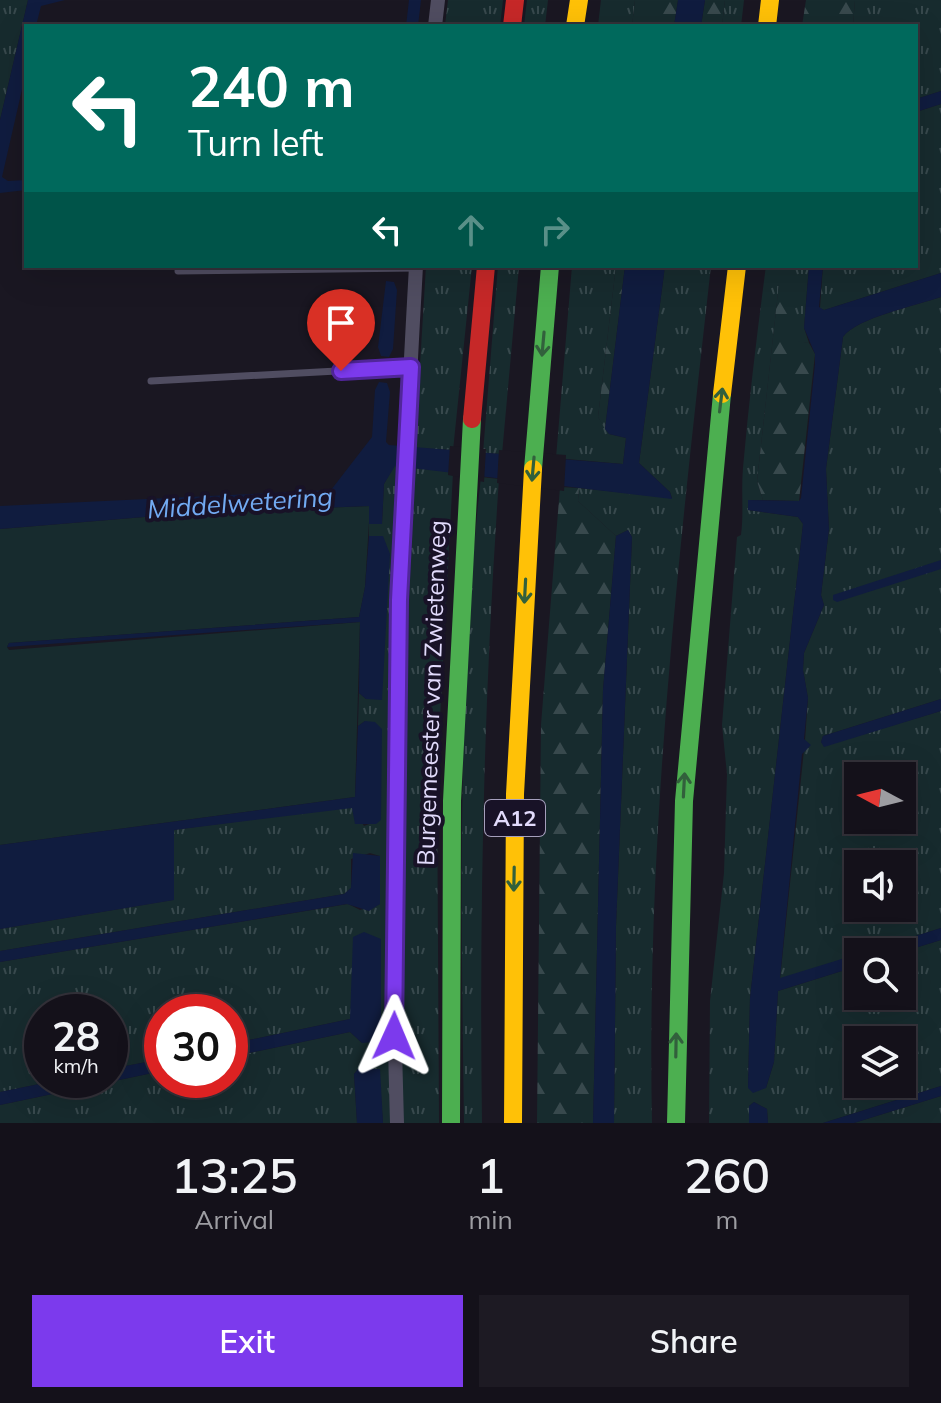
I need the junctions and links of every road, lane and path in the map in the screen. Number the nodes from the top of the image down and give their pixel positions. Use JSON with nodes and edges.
{"nodes":[{"id":1,"x":438,"y":0,"type":"edge"},
{"id":2,"x":515,"y":0,"type":"edge"},
{"id":3,"x":579,"y":0,"type":"edge"},
{"id":4,"x":770,"y":0,"type":"edge"},
{"id":5,"x":435,"y":24,"type":"edge"},
{"id":6,"x":512,"y":24,"type":"edge"},
{"id":7,"x":575,"y":24,"type":"edge"},
{"id":8,"x":767,"y":24,"type":"edge"},
{"id":9,"x":356,"y":268,"type":"edge"},
{"id":10,"x":416,"y":268,"type":"edge"},
{"id":11,"x":486,"y":268,"type":"edge"},
{"id":12,"x":550,"y":268,"type":"edge"},
{"id":13,"x":737,"y":268,"type":"edge"},
{"id":14,"x":178,"y":271,"type":"dead end"},
{"id":15,"x":411,"y":367,"type":"junction"},
{"id":16,"x":151,"y":381,"type":"dead end"},
{"id":17,"x":397,"y":1123,"type":"edge"},
{"id":18,"x":451,"y":1123,"type":"edge"},
{"id":19,"x":513,"y":1123,"type":"edge"},
{"id":20,"x":676,"y":1123,"type":"edge"}],
"edges":[{"from":1,"to":5,"type":"street"},
{"from":2,"to":6,"type":"main road"},
{"from":3,"to":7,"type":"main road"},
{"from":4,"to":8,"type":"main road"},
{"from":9,"to":14,"type":"lane"},
{"from":10,"to":15,"type":"street"},
{"from":11,"to":18,"type":"main road","name":"Burgemeester van Zwietenweg"},
{"from":12,"to":19,"type":"main road","number":"A12","one_way":true},
{"from":20,"to":13,"type":"main road","one_way":true},
{"from":15,"to":16,"type":"lane"},
{"from":15,"to":17,"type":"street"}]}
